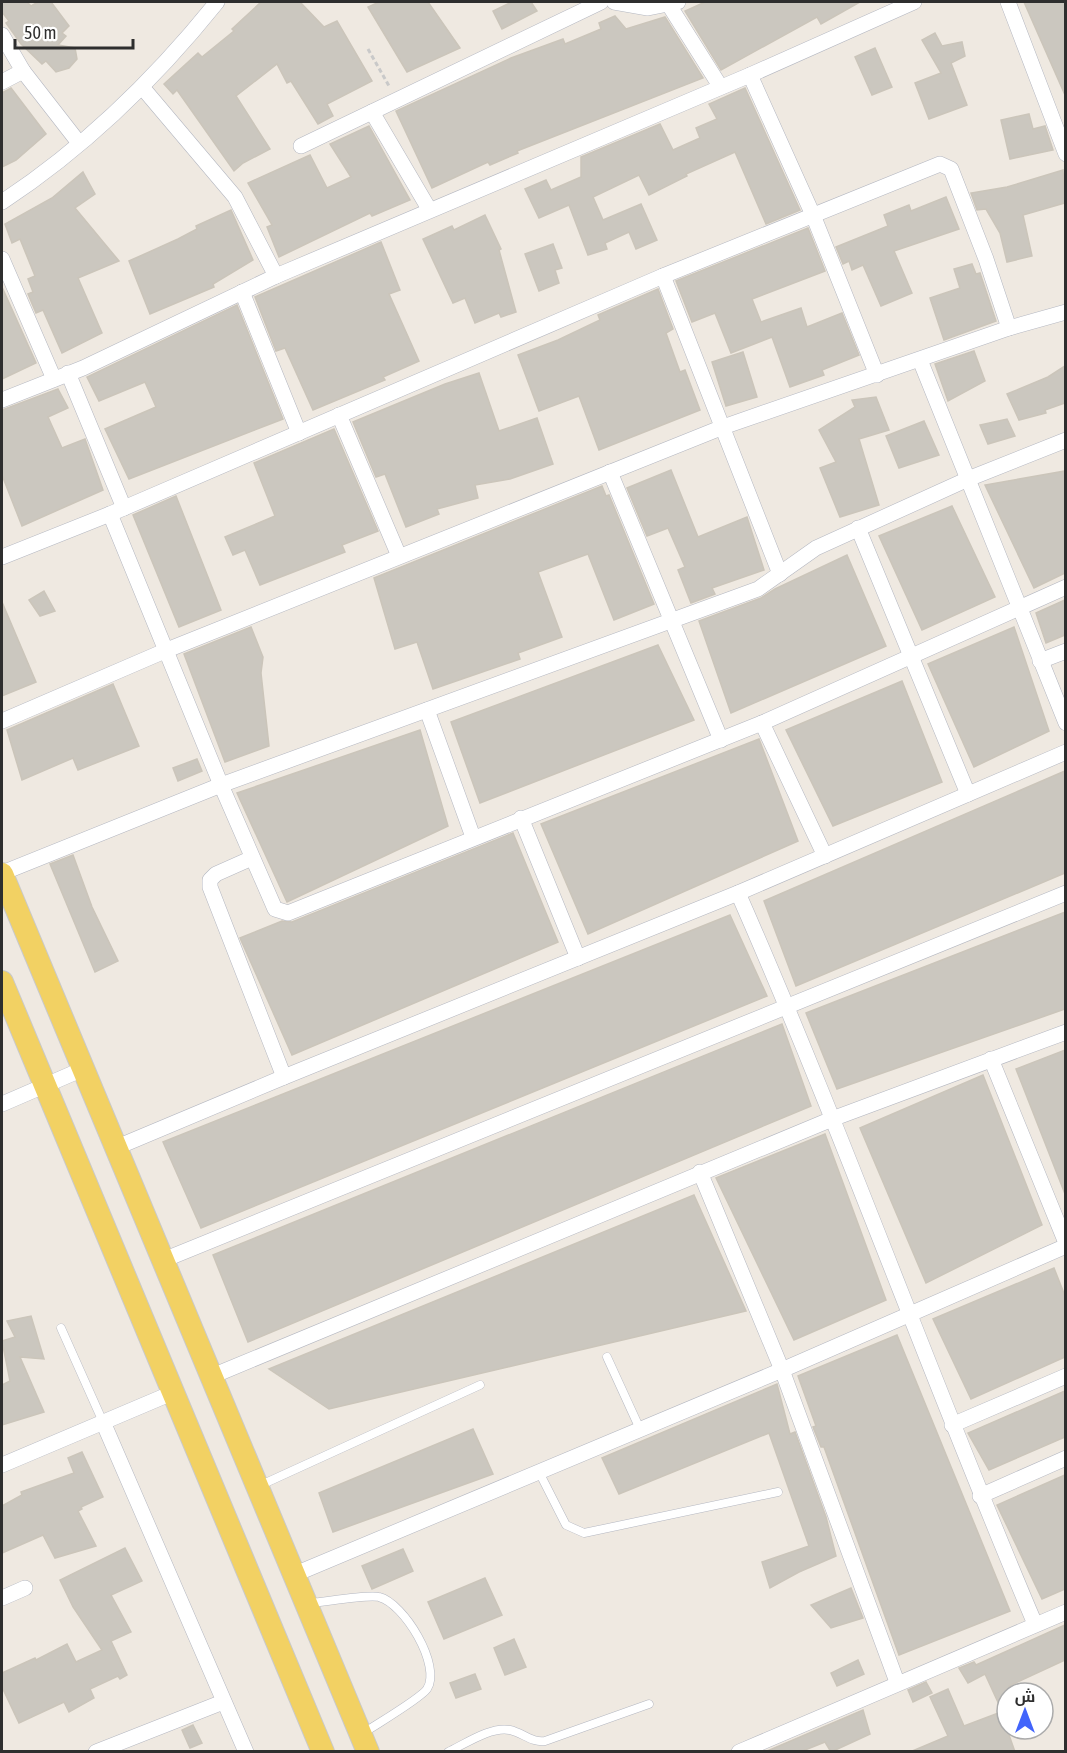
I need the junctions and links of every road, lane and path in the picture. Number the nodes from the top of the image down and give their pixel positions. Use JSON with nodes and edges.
{"nodes":[{"id":1,"x":217,"y":2,"type":"edge"},
{"id":2,"x":601,"y":2,"type":"edge"},
{"id":3,"x":614,"y":2,"type":"edge"},
{"id":4,"x":914,"y":2,"type":"edge"},
{"id":5,"x":1008,"y":2,"type":"edge"},
{"id":6,"x":674,"y":3,"type":"edge"},
{"id":7,"x":2,"y":34,"type":"edge"},
{"id":8,"x":368,"y":49,"type":"dead end"},
{"id":9,"x":22,"y":71,"type":"junction"},
{"id":10,"x":750,"y":75,"type":"junction"},
{"id":11,"x":2,"y":82,"type":"edge"},
{"id":12,"x":720,"y":86,"type":"junction"},
{"id":13,"x":142,"y":87,"type":"junction"},
{"id":14,"x":397,"y":100,"type":"junction"},
{"id":15,"x":372,"y":112,"type":"junction"},
{"id":16,"x":79,"y":143,"type":"junction"},
{"id":17,"x":301,"y":146,"type":"dead end"},
{"id":18,"x":1065,"y":154,"type":"edge"},
{"id":19,"x":2,"y":202,"type":"edge"},
{"id":20,"x":429,"y":209,"type":"junction"},
{"id":21,"x":813,"y":215,"type":"junction"},
{"id":22,"x":2,"y":259,"type":"edge"},
{"id":23,"x":276,"y":276,"type":"junction"},
{"id":24,"x":663,"y":276,"type":"junction"},
{"id":25,"x":242,"y":292,"type":"junction"},
{"id":26,"x":1065,"y":312,"type":"edge"},
{"id":27,"x":1009,"y":328,"type":"junction"},
{"id":28,"x":920,"y":360,"type":"junction"},
{"id":29,"x":877,"y":375,"type":"junction"},
{"id":30,"x":61,"y":376,"type":"junction"},
{"id":31,"x":2,"y":400,"type":"edge"},
{"id":32,"x":339,"y":415,"type":"junction"},
{"id":33,"x":723,"y":428,"type":"junction"},
{"id":34,"x":298,"y":433,"type":"junction"},
{"id":35,"x":1065,"y":440,"type":"edge"},
{"id":36,"x":610,"y":472,"type":"junction"},
{"id":37,"x":968,"y":479,"type":"junction"},
{"id":38,"x":117,"y":511,"type":"junction"},
{"id":39,"x":858,"y":528,"type":"junction"},
{"id":40,"x":399,"y":556,"type":"junction"},
{"id":41,"x":2,"y":557,"type":"edge"},
{"id":42,"x":780,"y":574,"type":"junction"},
{"id":43,"x":1065,"y":587,"type":"edge"},
{"id":44,"x":1020,"y":608,"type":"junction"},
{"id":45,"x":673,"y":621,"type":"junction"},
{"id":46,"x":167,"y":650,"type":"junction"},
{"id":47,"x":1065,"y":651,"type":"edge"},
{"id":48,"x":911,"y":657,"type":"junction"},
{"id":49,"x":1040,"y":661,"type":"junction"},
{"id":50,"x":427,"y":710,"type":"junction"},
{"id":51,"x":2,"y":721,"type":"edge"},
{"id":52,"x":762,"y":723,"type":"junction"},
{"id":53,"x":1065,"y":723,"type":"edge"},
{"id":54,"x":721,"y":740,"type":"junction"},
{"id":55,"x":1065,"y":752,"type":"edge"},
{"id":56,"x":220,"y":785,"type":"junction"},
{"id":57,"x":968,"y":794,"type":"junction"},
{"id":58,"x":521,"y":818,"type":"junction"},
{"id":59,"x":473,"y":837,"type":"junction"},
{"id":60,"x":825,"y":856,"type":"junction"},
{"id":61,"x":252,"y":858,"type":"junction"},
{"id":62,"x":2,"y":873,"type":"edge"},
{"id":63,"x":738,"y":893,"type":"junction"},
{"id":64,"x":1065,"y":893,"type":"edge"},
{"id":65,"x":578,"y":958,"type":"junction"},
{"id":66,"x":2,"y":982,"type":"edge"},
{"id":67,"x":788,"y":1004,"type":"junction"},
{"id":68,"x":1065,"y":1032,"type":"edge"},
{"id":69,"x":991,"y":1059,"type":"junction"},
{"id":70,"x":82,"y":1070,"type":"junction"},
{"id":71,"x":284,"y":1077,"type":"junction"},
{"id":72,"x":44,"y":1085,"type":"junction"},
{"id":73,"x":2,"y":1104,"type":"edge"},
{"id":74,"x":832,"y":1119,"type":"junction"},
{"id":75,"x":115,"y":1148,"type":"junction"},
{"id":76,"x":700,"y":1172,"type":"junction"},
{"id":77,"x":1065,"y":1245,"type":"edge"},
{"id":78,"x":161,"y":1261,"type":"junction"},
{"id":79,"x":909,"y":1313,"type":"junction"},
{"id":80,"x":61,"y":1328,"type":"dead end"},
{"id":81,"x":608,"y":1357,"type":"dead end"},
{"id":82,"x":782,"y":1370,"type":"junction"},
{"id":83,"x":1065,"y":1376,"type":"edge"},
{"id":84,"x":210,"y":1377,"type":"junction"},
{"id":85,"x":480,"y":1385,"type":"dead end"},
{"id":86,"x":172,"y":1393,"type":"junction"},
{"id":87,"x":103,"y":1422,"type":"junction"},
{"id":88,"x":951,"y":1425,"type":"junction"},
{"id":89,"x":640,"y":1430,"type":"junction"},
{"id":90,"x":1065,"y":1458,"type":"edge"},
{"id":91,"x":2,"y":1464,"type":"edge"},
{"id":92,"x":539,"y":1472,"type":"junction"},
{"id":93,"x":256,"y":1487,"type":"junction"},
{"id":94,"x":778,"y":1492,"type":"dead end"},
{"id":95,"x":980,"y":1496,"type":"junction"},
{"id":96,"x":293,"y":1575,"type":"junction"},
{"id":97,"x":25,"y":1588,"type":"dead end"},
{"id":98,"x":2,"y":1598,"type":"edge"},
{"id":99,"x":305,"y":1604,"type":"junction"},
{"id":100,"x":1065,"y":1612,"type":"edge"},
{"id":101,"x":1035,"y":1624,"type":"junction"},
{"id":102,"x":897,"y":1682,"type":"junction"},
{"id":103,"x":223,"y":1702,"type":"junction"},
{"id":104,"x":650,"y":1704,"type":"dead end"},
{"id":105,"x":364,"y":1743,"type":"edge"},
{"id":106,"x":759,"y":1748,"type":"edge"},
{"id":107,"x":96,"y":1752,"type":"edge"},
{"id":108,"x":246,"y":1752,"type":"edge"},
{"id":109,"x":323,"y":1752,"type":"edge"},
{"id":110,"x":448,"y":1752,"type":"edge"},
{"id":111,"x":739,"y":1752,"type":"edge"}],
"edges":[{"from":1,"to":13,"type":"street"},
{"from":2,"to":14,"type":"street"},
{"from":3,"to":6,"type":"street"},
{"from":4,"to":10,"type":"street"},
{"from":5,"to":18,"type":"street"},
{"from":6,"to":12,"type":"street"},
{"from":7,"to":9,"type":"street"},
{"from":8,"to":14,"type":"path"},
{"from":9,"to":11,"type":"street"},
{"from":9,"to":16,"type":"street"},
{"from":10,"to":12,"type":"street"},
{"from":10,"to":21,"type":"street"},
{"from":12,"to":20,"type":"street"},
{"from":13,"to":16,"type":"street"},
{"from":13,"to":23,"type":"street"},
{"from":14,"to":15,"type":"street"},
{"from":15,"to":17,"type":"street"},
{"from":15,"to":20,"type":"street"},
{"from":16,"to":19,"type":"street"},
{"from":20,"to":23,"type":"street"},
{"from":21,"to":24,"type":"street"},
{"from":21,"to":27,"type":"street"},
{"from":21,"to":29,"type":"street"},
{"from":22,"to":30,"type":"street"},
{"from":23,"to":25,"type":"street"},
{"from":24,"to":32,"type":"street"},
{"from":24,"to":33,"type":"street"},
{"from":25,"to":30,"type":"street"},
{"from":25,"to":34,"type":"street"},
{"from":26,"to":27,"type":"street"},
{"from":27,"to":28,"type":"street"},
{"from":28,"to":29,"type":"street"},
{"from":28,"to":37,"type":"street"},
{"from":29,"to":33,"type":"street"},
{"from":30,"to":31,"type":"street"},
{"from":30,"to":38,"type":"street"},
{"from":32,"to":34,"type":"street"},
{"from":32,"to":40,"type":"street"},
{"from":33,"to":36,"type":"street"},
{"from":33,"to":42,"type":"street"},
{"from":34,"to":38,"type":"street"},
{"from":35,"to":37,"type":"street"},
{"from":36,"to":40,"type":"street"},
{"from":36,"to":45,"type":"street"},
{"from":37,"to":39,"type":"street"},
{"from":37,"to":44,"type":"street"},
{"from":38,"to":41,"type":"street"},
{"from":38,"to":46,"type":"street"},
{"from":39,"to":42,"type":"street"},
{"from":39,"to":48,"type":"street"},
{"from":40,"to":46,"type":"street"},
{"from":42,"to":45,"type":"street"},
{"from":43,"to":44,"type":"street"},
{"from":44,"to":48,"type":"street"},
{"from":44,"to":49,"type":"street"},
{"from":45,"to":50,"type":"street"},
{"from":45,"to":54,"type":"street"},
{"from":46,"to":51,"type":"street"},
{"from":46,"to":56,"type":"street"},
{"from":47,"to":49,"type":"street"},
{"from":48,"to":52,"type":"street"},
{"from":48,"to":57,"type":"street"},
{"from":49,"to":53,"type":"street"},
{"from":50,"to":56,"type":"street"},
{"from":50,"to":59,"type":"street"},
{"from":52,"to":54,"type":"street"},
{"from":52,"to":60,"type":"street"},
{"from":54,"to":58,"type":"street"},
{"from":55,"to":57,"type":"street"},
{"from":56,"to":61,"type":"street"},
{"from":56,"to":62,"type":"street"},
{"from":57,"to":60,"type":"street"},
{"from":58,"to":59,"type":"street"},
{"from":58,"to":65,"type":"street"},
{"from":59,"to":61,"type":"street"},
{"from":60,"to":63,"type":"street"},
{"from":61,"to":71,"type":"street"},
{"from":62,"to":70,"type":"main road"},
{"from":63,"to":65,"type":"street"},
{"from":63,"to":67,"type":"street"},
{"from":64,"to":67,"type":"street"},
{"from":65,"to":71,"type":"street"},
{"from":66,"to":72,"type":"main road"},
{"from":67,"to":74,"type":"street"},
{"from":67,"to":78,"type":"street"},
{"from":68,"to":69,"type":"street"},
{"from":69,"to":74,"type":"street"},
{"from":69,"to":77,"type":"street"},
{"from":70,"to":72,"type":"street"},
{"from":70,"to":75,"type":"main road"},
{"from":71,"to":75,"type":"street"},
{"from":72,"to":73,"type":"street"},
{"from":72,"to":86,"type":"main road"},
{"from":74,"to":76,"type":"street"},
{"from":74,"to":79,"type":"street"},
{"from":75,"to":78,"type":"main road"},
{"from":76,"to":82,"type":"street"},
{"from":76,"to":84,"type":"street"},
{"from":77,"to":79,"type":"street"},
{"from":78,"to":84,"type":"main road"},
{"from":79,"to":82,"type":"street"},
{"from":79,"to":88,"type":"street"},
{"from":80,"to":87,"type":"lane"},
{"from":81,"to":89,"type":"lane"},
{"from":82,"to":89,"type":"street"},
{"from":82,"to":102,"type":"street"},
{"from":83,"to":88,"type":"street"},
{"from":84,"to":93,"type":"main road"},
{"from":85,"to":93,"type":"lane"},
{"from":86,"to":87,"type":"street"},
{"from":86,"to":109,"type":"main road"},
{"from":87,"to":91,"type":"street"},
{"from":87,"to":103,"type":"street"},
{"from":88,"to":95,"type":"street"},
{"from":89,"to":92,"type":"street"},
{"from":90,"to":95,"type":"street"},
{"from":92,"to":94,"type":"lane"},
{"from":92,"to":96,"type":"street"},
{"from":93,"to":96,"type":"main road"},
{"from":95,"to":101,"type":"street"},
{"from":96,"to":99,"type":"main road"},
{"from":97,"to":98,"type":"street"},
{"from":99,"to":105,"type":"main road"},
{"from":99,"to":105,"type":"lane"},
{"from":100,"to":101,"type":"street"},
{"from":101,"to":102,"type":"street"},
{"from":102,"to":106,"type":"street"},
{"from":103,"to":107,"type":"street"},
{"from":103,"to":108,"type":"street"},
{"from":104,"to":110,"type":"lane"},
{"from":106,"to":111,"type":"street"}]}
